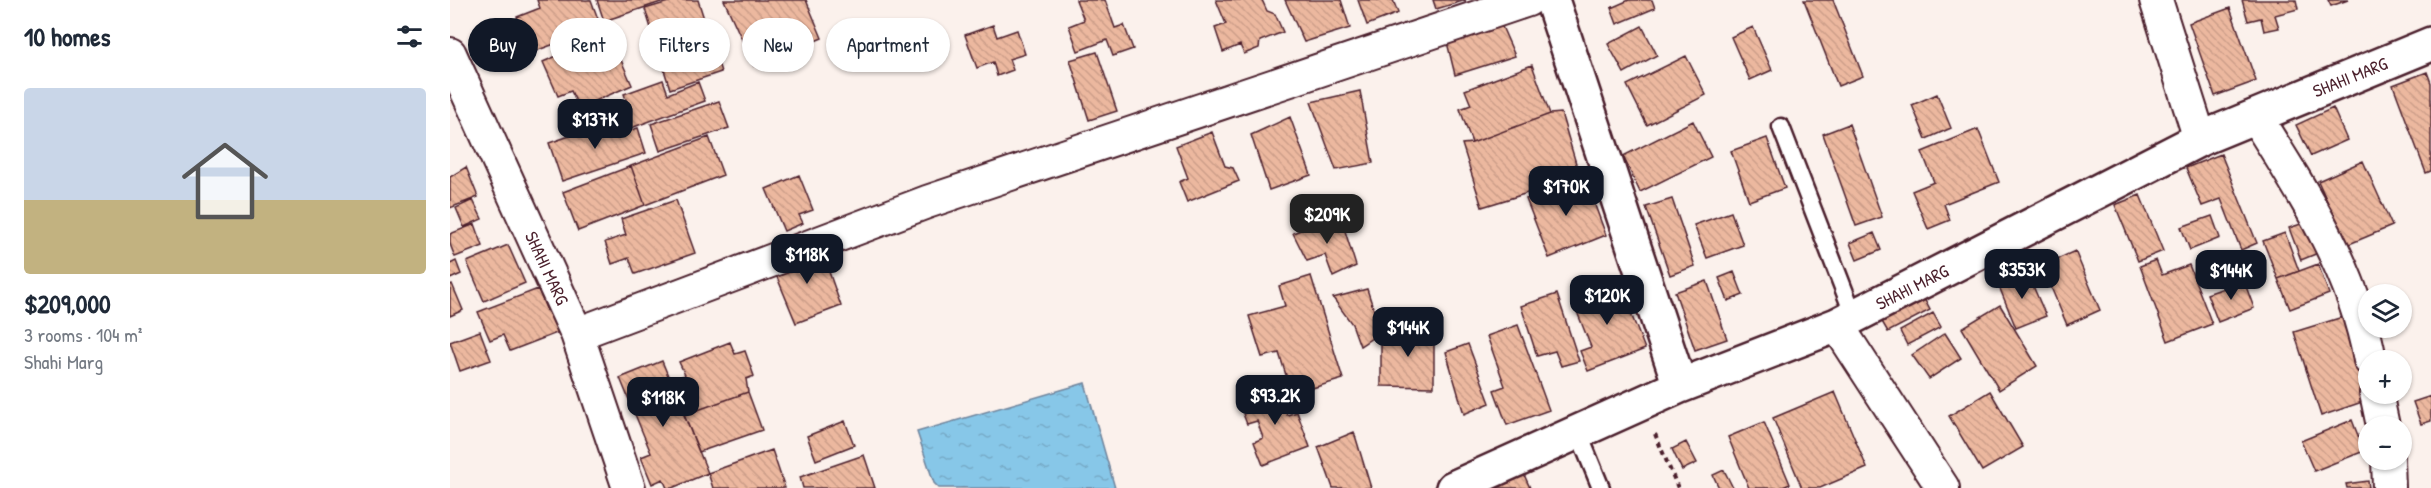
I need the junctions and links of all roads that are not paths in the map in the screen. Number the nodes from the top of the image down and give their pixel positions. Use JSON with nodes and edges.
{"nodes":[{"id":1,"x":1528,"y":0,"type":"edge"},
{"id":2,"x":1552,"y":0,"type":"edge"},
{"id":3,"x":2156,"y":0,"type":"edge"},
{"id":4,"x":2431,"y":44,"type":"edge"},
{"id":5,"x":450,"y":54,"type":"edge"},
{"id":6,"x":2255,"y":116,"type":"junction"},
{"id":7,"x":1781,"y":127,"type":"dead end"},
{"id":8,"x":2200,"y":139,"type":"junction"},
{"id":9,"x":1846,"y":320,"type":"junction"},
{"id":10,"x":577,"y":334,"type":"junction"},
{"id":11,"x":2368,"y":350,"type":"edge"},
{"id":12,"x":1680,"y":386,"type":"junction"},
{"id":13,"x":1578,"y":432,"type":"junction"},
{"id":14,"x":2388,"y":470,"type":"edge"},
{"id":15,"x":629,"y":488,"type":"edge"},
{"id":16,"x":1453,"y":488,"type":"edge"},
{"id":17,"x":1601,"y":488,"type":"edge"},
{"id":18,"x":1943,"y":488,"type":"edge"},
{"id":19,"x":2389,"y":488,"type":"edge"}],
"edges":[{"from":1,"to":10,"type":"street"},
{"from":2,"to":12,"type":"street"},
{"from":3,"to":8,"type":"street"},
{"from":4,"to":6,"type":"street","name":"SHAHI MARG"},
{"from":5,"to":10,"type":"street","name":"SHAHI MARG"},
{"from":6,"to":8,"type":"street","name":"SHAHI MARG"},
{"from":6,"to":11,"type":"street"},
{"from":7,"to":9,"type":"lane"},
{"from":8,"to":9,"type":"street","name":"SHAHI MARG"},
{"from":9,"to":12,"type":"street","name":"SHAHI MARG"},
{"from":9,"to":18,"type":"street"},
{"from":10,"to":15,"type":"street","name":"SHAHI MARG"},
{"from":12,"to":13,"type":"street","name":"SHAHI MARG"},
{"from":13,"to":16,"type":"street","name":"SHAHI MARG"},
{"from":13,"to":17,"type":"lane"},
{"from":14,"to":19,"type":"street"}]}
